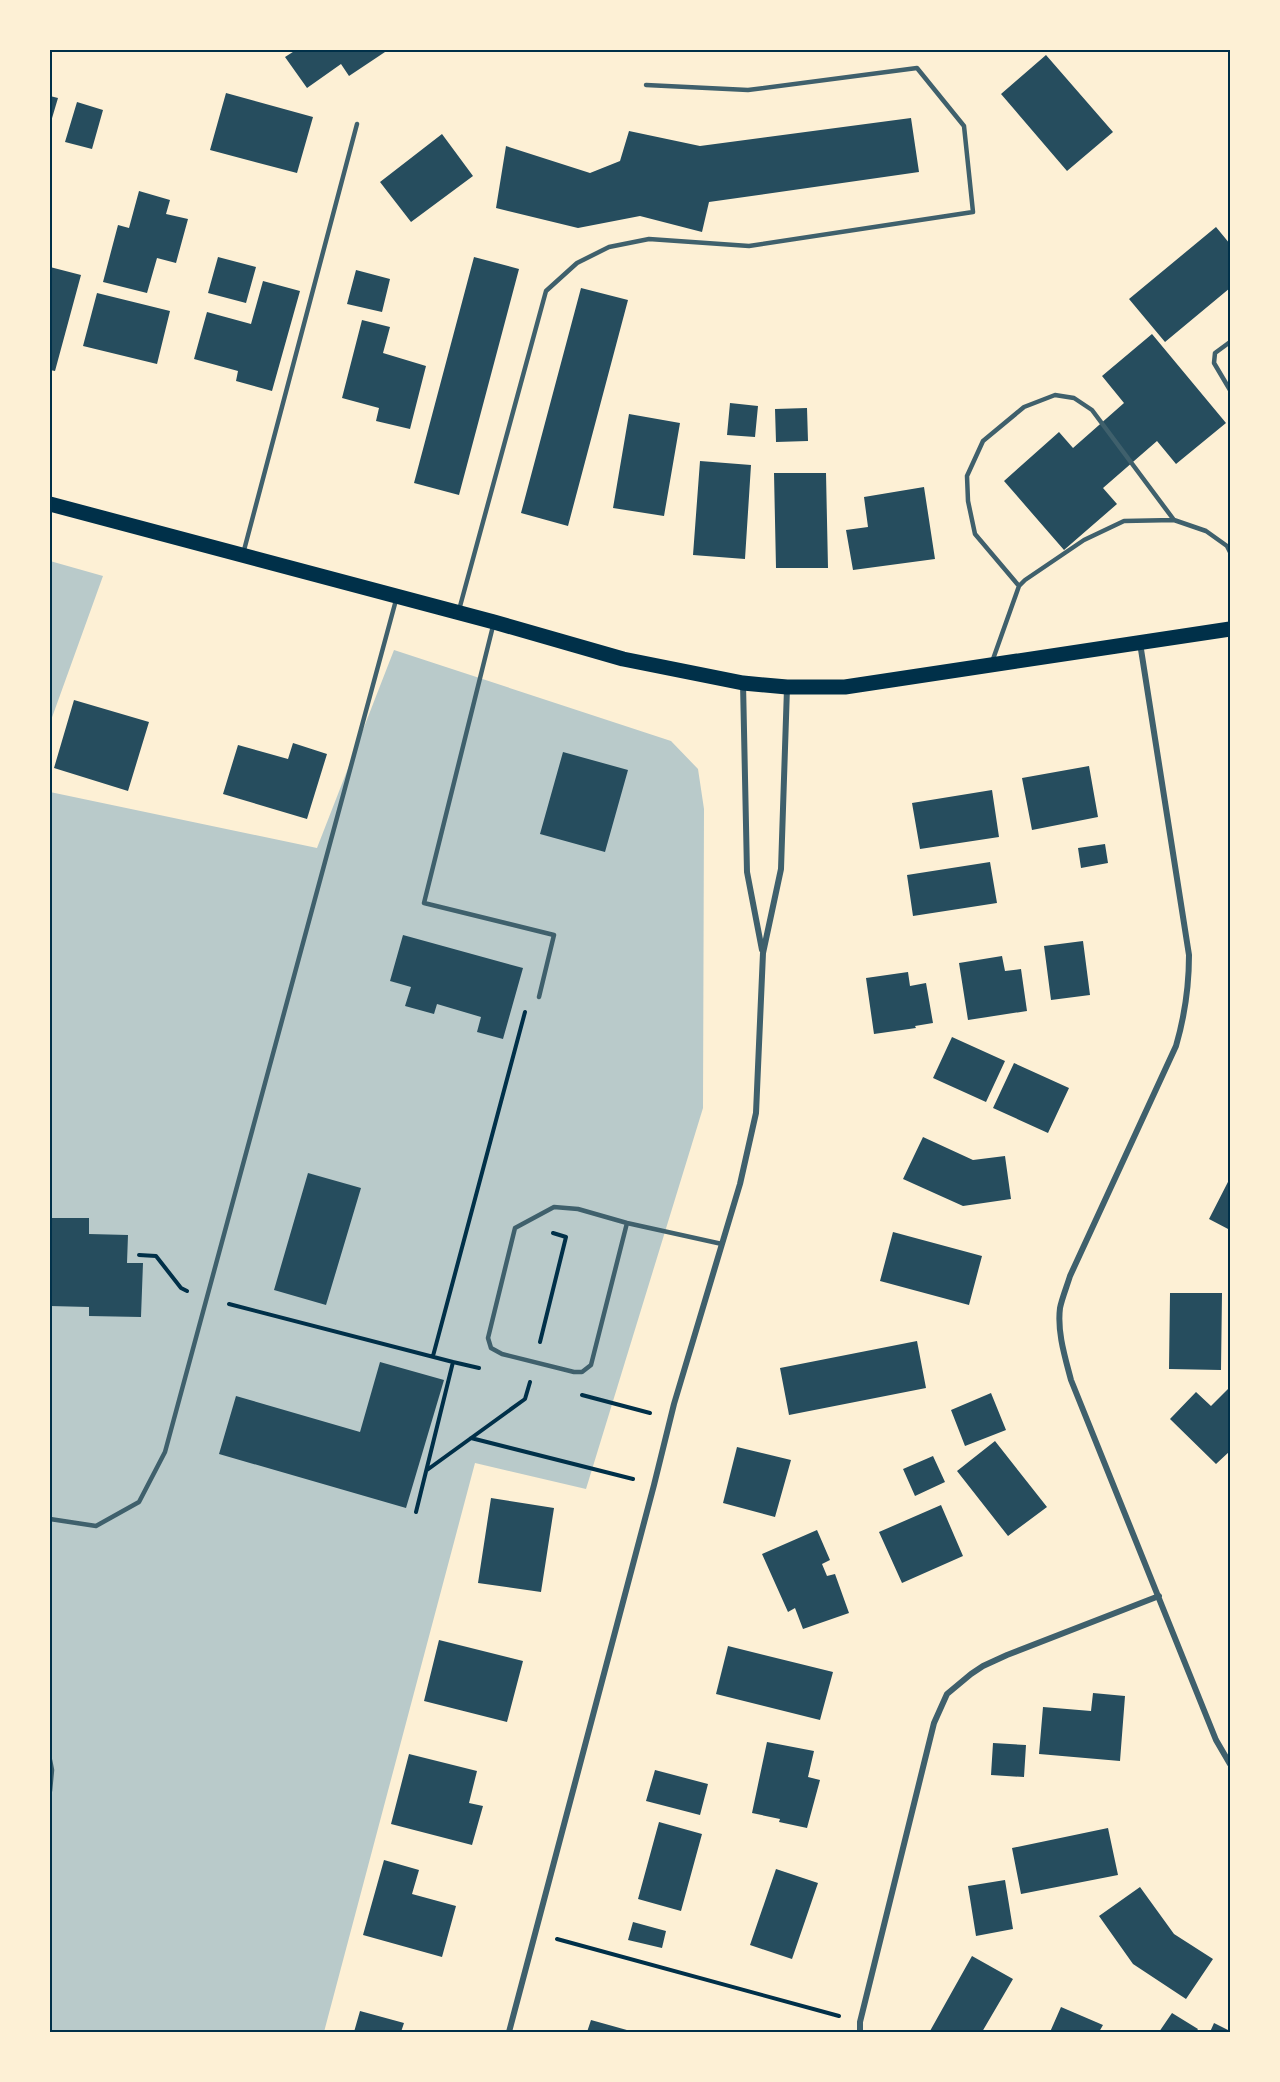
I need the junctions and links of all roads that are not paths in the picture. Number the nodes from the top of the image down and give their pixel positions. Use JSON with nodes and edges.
{"nodes":[{"id":1,"x":646,"y":85,"type":"dead end"},
{"id":2,"x":357,"y":124,"type":"dead end"},
{"id":3,"x":1230,"y":342,"type":"edge"},
{"id":4,"x":1230,"y":390,"type":"edge"},
{"id":5,"x":50,"y":504,"type":"edge"},
{"id":6,"x":1174,"y":520,"type":"junction"},
{"id":7,"x":1230,"y":552,"type":"edge"},
{"id":8,"x":242,"y":556,"type":"junction"},
{"id":9,"x":1018,"y":586,"type":"junction"},
{"id":10,"x":397,"y":598,"type":"junction"},
{"id":11,"x":458,"y":613,"type":"junction"},
{"id":12,"x":494,"y":622,"type":"junction"},
{"id":13,"x":1230,"y":629,"type":"edge"},
{"id":14,"x":1140,"y":642,"type":"junction"},
{"id":15,"x":991,"y":665,"type":"junction"},
{"id":16,"x":743,"y":683,"type":"junction"},
{"id":17,"x":787,"y":687,"type":"junction"},
{"id":18,"x":763,"y":953,"type":"junction"},
{"id":19,"x":539,"y":997,"type":"road end"},
{"id":20,"x":627,"y":1223,"type":"junction"},
{"id":21,"x":722,"y":1244,"type":"junction"},
{"id":22,"x":50,"y":1519,"type":"edge"},
{"id":23,"x":1159,"y":1596,"type":"junction"},
{"id":24,"x":50,"y":1760,"type":"edge"},
{"id":25,"x":1230,"y":1764,"type":"edge"},
{"id":26,"x":50,"y":1791,"type":"edge"},
{"id":27,"x":509,"y":2032,"type":"edge"},
{"id":28,"x":860,"y":2032,"type":"edge"}],
"edges":[{"from":1,"to":11,"type":"lane"},
{"from":2,"to":8,"type":"lane"},
{"from":3,"to":4,"type":"lane"},
{"from":5,"to":8,"type":"main road"},
{"from":6,"to":7,"type":"lane"},
{"from":6,"to":9,"type":"lane"},
{"from":6,"to":9,"type":"lane"},
{"from":8,"to":10,"type":"main road"},
{"from":9,"to":15,"type":"lane"},
{"from":10,"to":11,"type":"main road"},
{"from":10,"to":22,"type":"lane"},
{"from":11,"to":12,"type":"main road"},
{"from":12,"to":16,"type":"main road"},
{"from":12,"to":19,"type":"lane"},
{"from":13,"to":14,"type":"main road"},
{"from":14,"to":15,"type":"main road"},
{"from":14,"to":23,"type":"street"},
{"from":15,"to":17,"type":"main road"},
{"from":16,"to":17,"type":"main road"},
{"from":16,"to":18,"type":"street"},
{"from":17,"to":18,"type":"street"},
{"from":18,"to":21,"type":"street"},
{"from":20,"to":20,"type":"lane"},
{"from":20,"to":21,"type":"lane"},
{"from":21,"to":27,"type":"street"},
{"from":23,"to":25,"type":"street"},
{"from":23,"to":28,"type":"street"},
{"from":24,"to":26,"type":"lane"}]}
